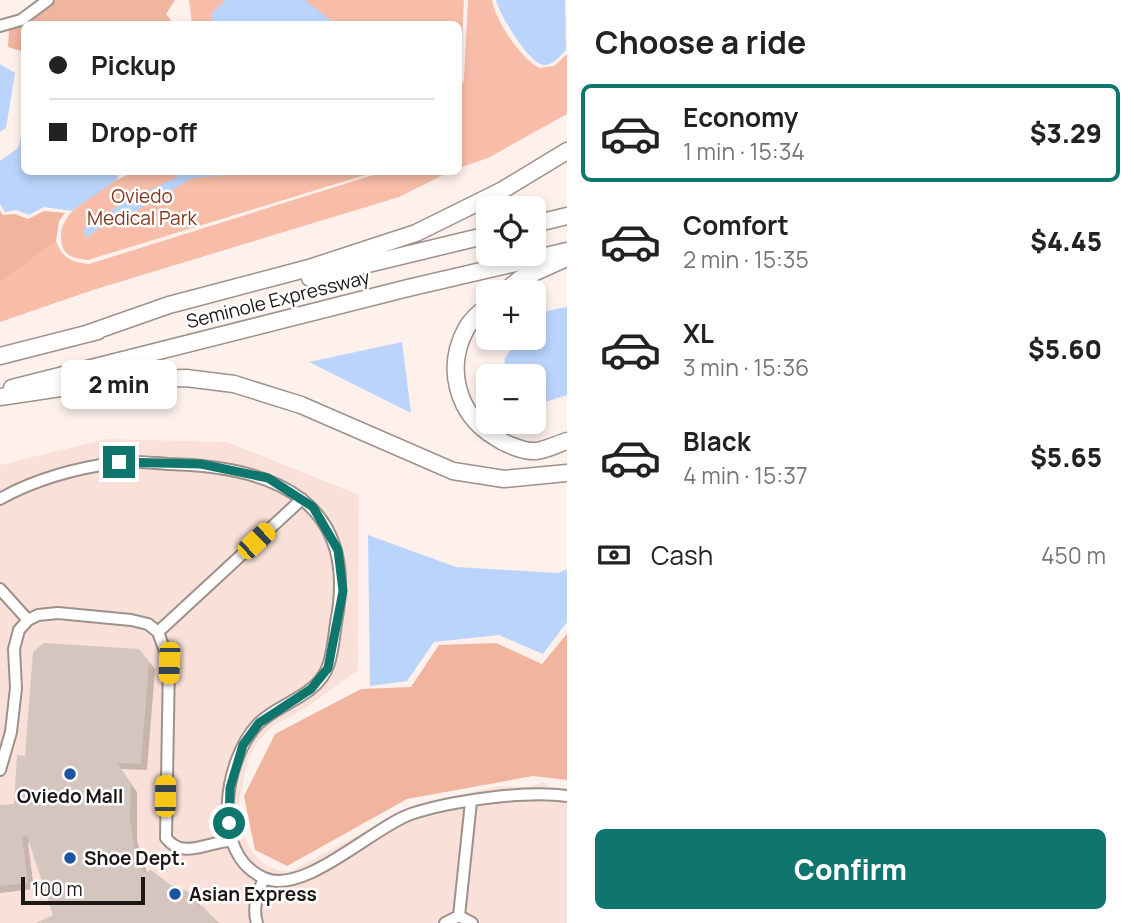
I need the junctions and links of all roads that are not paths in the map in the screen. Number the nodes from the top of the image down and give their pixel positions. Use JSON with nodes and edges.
{"nodes":[{"id":1,"x":48,"y":0,"type":"edge"},
{"id":2,"x":0,"y":26,"type":"edge"},
{"id":3,"x":567,"y":151,"type":"edge"},
{"id":4,"x":567,"y":216,"type":"edge"},
{"id":5,"x":546,"y":221,"type":"edge"},
{"id":6,"x":476,"y":238,"type":"edge"},
{"id":7,"x":567,"y":251,"type":"edge"},
{"id":8,"x":567,"y":258,"type":"edge"},
{"id":9,"x":519,"y":280,"type":"edge"},
{"id":10,"x":476,"y":317,"type":"edge"},
{"id":11,"x":89,"y":333,"type":"junction"},
{"id":12,"x":0,"y":356,"type":"edge"},
{"id":13,"x":0,"y":391,"type":"edge"},
{"id":14,"x":22,"y":391,"type":"junction"},
{"id":15,"x":0,"y":397,"type":"edge"},
{"id":16,"x":567,"y":441,"type":"edge"},
{"id":17,"x":567,"y":473,"type":"edge"},
{"id":18,"x":0,"y":499,"type":"edge"},
{"id":19,"x":302,"y":499,"type":"junction"},
{"id":20,"x":0,"y":589,"type":"edge"},
{"id":21,"x":28,"y":620,"type":"junction"},
{"id":22,"x":158,"y":632,"type":"junction"},
{"id":23,"x":0,"y":771,"type":"edge"},
{"id":24,"x":567,"y":796,"type":"edge"},
{"id":25,"x":471,"y":802,"type":"junction"},
{"id":26,"x":230,"y":841,"type":"junction"},
{"id":27,"x":264,"y":878,"type":"junction"},
{"id":28,"x":459,"y":916,"type":"junction"},
{"id":29,"x":257,"y":923,"type":"edge"},
{"id":30,"x":445,"y":923,"type":"edge"},
{"id":31,"x":472,"y":923,"type":"edge"}],
"edges":[{"from":1,"to":2,"type":"street"},
{"from":3,"to":11,"type":"highway"},
{"from":4,"to":5,"type":"highway"},
{"from":6,"to":11,"type":"highway","name":"Seminole Expressway"},
{"from":7,"to":14,"type":"highway","name":"Seminole Expressway"},
{"from":8,"to":9,"type":"highway"},
{"from":10,"to":16,"type":"highway"},
{"from":11,"to":12,"type":"highway","name":"Seminole Expressway"},
{"from":13,"to":14,"type":"highway","name":"Seminole Expressway"},
{"from":14,"to":15,"type":"highway"},
{"from":14,"to":17,"type":"highway"},
{"from":18,"to":19,"type":"street"},
{"from":19,"to":22,"type":"street"},
{"from":19,"to":26,"type":"street"},
{"from":20,"to":21,"type":"street"},
{"from":21,"to":22,"type":"street"},
{"from":21,"to":23,"type":"street"},
{"from":22,"to":26,"type":"street"},
{"from":24,"to":25,"type":"street"},
{"from":25,"to":27,"type":"street"},
{"from":25,"to":28,"type":"street"},
{"from":26,"to":27,"type":"street"},
{"from":27,"to":29,"type":"street"},
{"from":28,"to":30,"type":"street"},
{"from":28,"to":31,"type":"street"}]}
